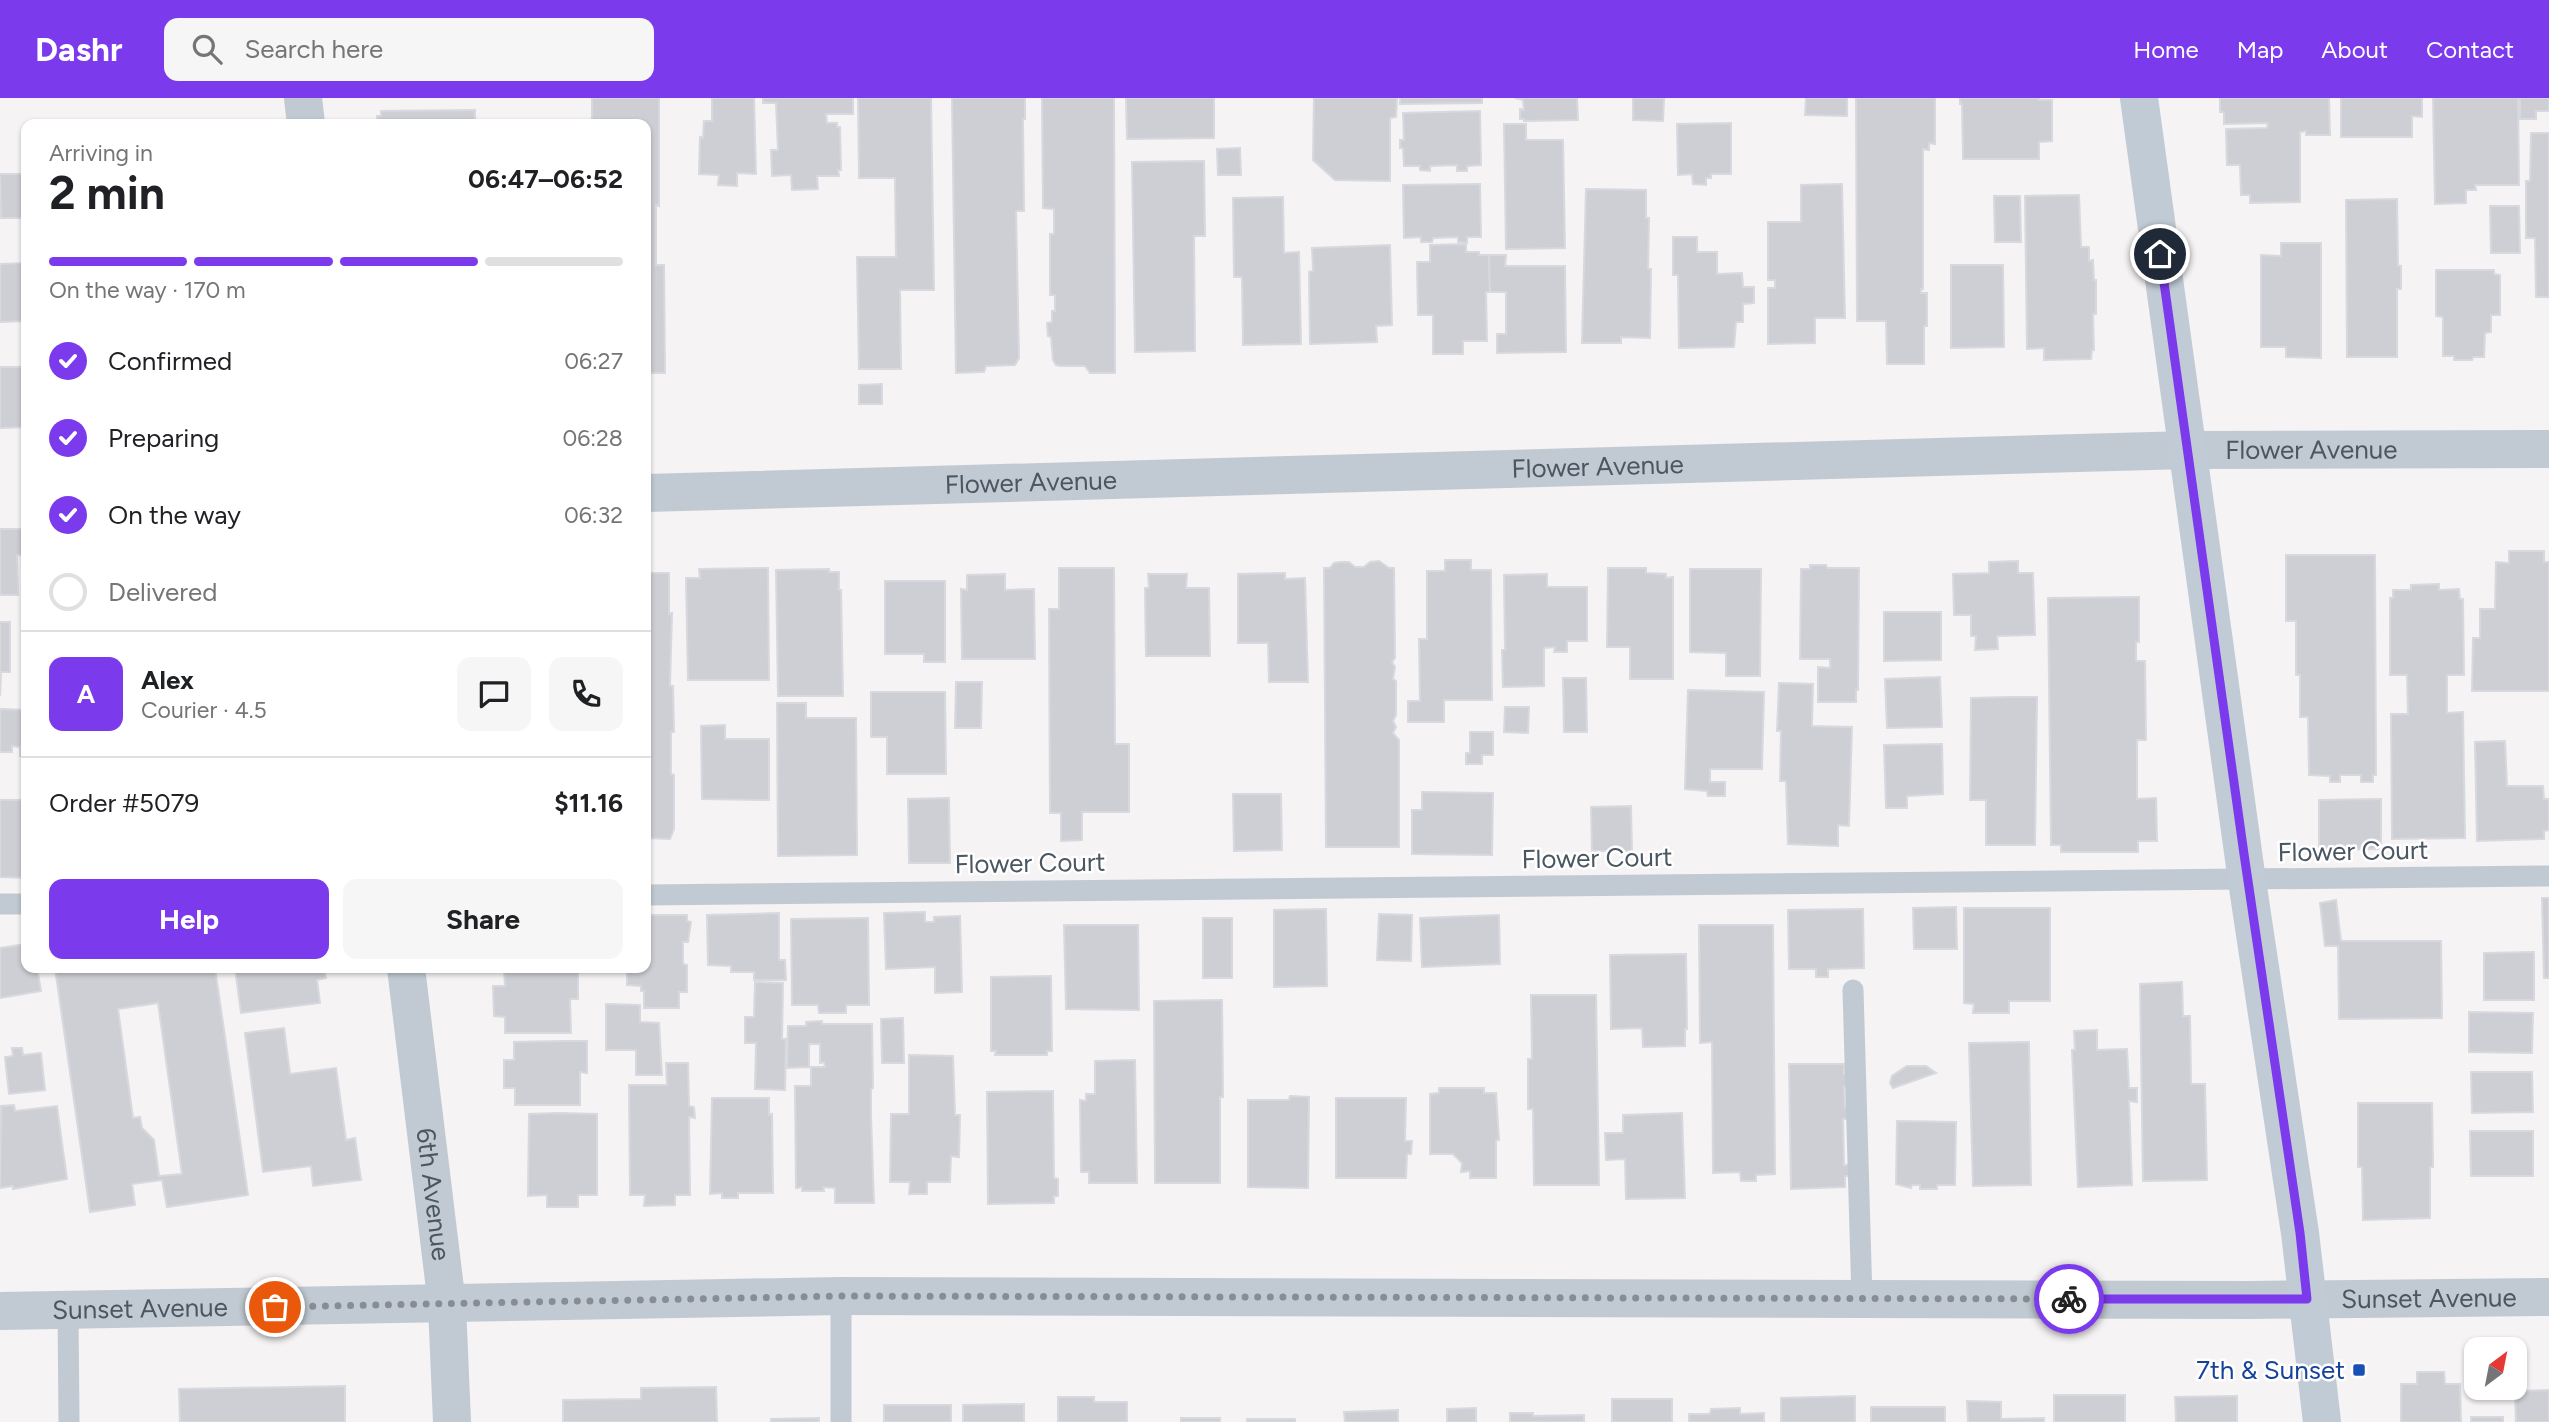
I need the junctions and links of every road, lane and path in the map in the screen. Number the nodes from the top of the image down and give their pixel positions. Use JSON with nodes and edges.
{"nodes":[{"id":1,"x":303,"y":98,"type":"edge"},
{"id":2,"x":2139,"y":98,"type":"edge"},
{"id":3,"x":305,"y":119,"type":"edge"},
{"id":4,"x":2549,"y":449,"type":"edge"},
{"id":5,"x":2188,"y":450,"type":"junction"},
{"id":6,"x":651,"y":493,"type":"edge"},
{"id":7,"x":2549,"y":876,"type":"edge"},
{"id":8,"x":2247,"y":881,"type":"junction"},
{"id":9,"x":651,"y":895,"type":"edge"},
{"id":10,"x":0,"y":904,"type":"edge"},
{"id":11,"x":21,"y":904,"type":"edge"},
{"id":12,"x":407,"y":973,"type":"edge"},
{"id":13,"x":1853,"y":990,"type":"dead end"},
{"id":14,"x":841,"y":1296,"type":"junction"},
{"id":15,"x":2549,"y":1297,"type":"edge"},
{"id":16,"x":1862,"y":1299,"type":"junction"},
{"id":17,"x":2307,"y":1299,"type":"junction"},
{"id":18,"x":447,"y":1304,"type":"junction"},
{"id":19,"x":68,"y":1310,"type":"junction"},
{"id":20,"x":0,"y":1311,"type":"edge"},
{"id":21,"x":69,"y":1422,"type":"edge"},
{"id":22,"x":452,"y":1422,"type":"edge"},
{"id":23,"x":841,"y":1422,"type":"edge"},
{"id":24,"x":2322,"y":1422,"type":"edge"}],
"edges":[{"from":1,"to":3,"type":"street"},
{"from":2,"to":5,"type":"street"},
{"from":4,"to":5,"type":"street","name":"Flower Avenue"},
{"from":5,"to":6,"type":"street","name":"Flower Avenue"},
{"from":5,"to":8,"type":"street"},
{"from":7,"to":8,"type":"lane","name":"Flower Court"},
{"from":8,"to":9,"type":"lane","name":"Flower Court"},
{"from":8,"to":17,"type":"street"},
{"from":10,"to":11,"type":"lane"},
{"from":12,"to":18,"type":"street","name":"6th Avenue"},
{"from":13,"to":16,"type":"lane"},
{"from":14,"to":16,"type":"street","name":"Sunset Avenue"},
{"from":14,"to":18,"type":"street","name":"Sunset Avenue"},
{"from":14,"to":23,"type":"lane"},
{"from":15,"to":17,"type":"street","name":"Sunset Avenue"},
{"from":16,"to":17,"type":"street","name":"Sunset Avenue"},
{"from":17,"to":24,"type":"street"},
{"from":18,"to":19,"type":"street","name":"Sunset Avenue"},
{"from":18,"to":22,"type":"street","name":"6th Avenue"},
{"from":19,"to":20,"type":"street","name":"Sunset Avenue"},
{"from":19,"to":21,"type":"lane"}]}
